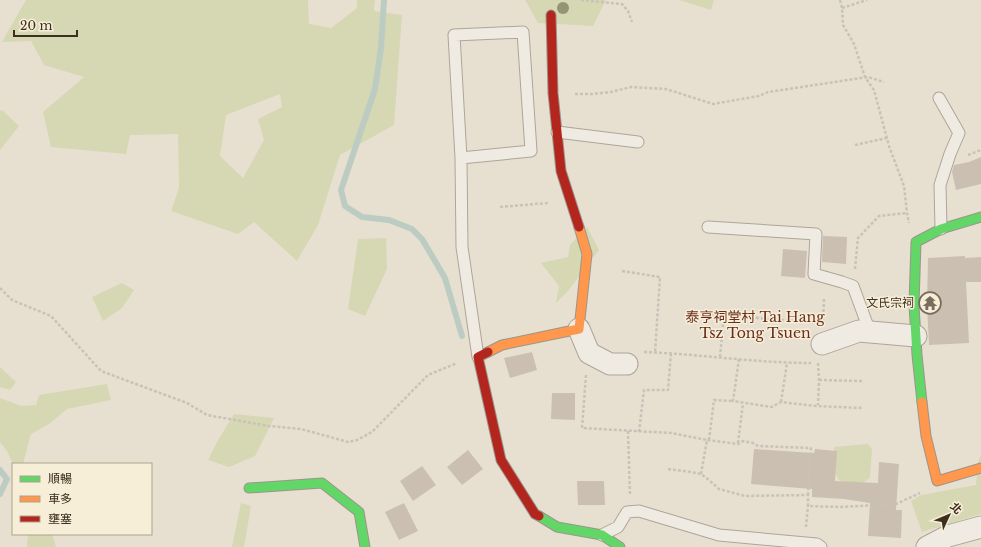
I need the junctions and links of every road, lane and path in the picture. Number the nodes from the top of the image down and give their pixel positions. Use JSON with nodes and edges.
{"nodes":[{"id":1,"x":581,"y":0,"type":"edge"},
{"id":2,"x":840,"y":0,"type":"edge"},
{"id":3,"x":867,"y":0,"type":"edge"},
{"id":4,"x":842,"y":8,"type":"junction"},
{"id":5,"x":551,"y":15,"type":"dead end"},
{"id":6,"x":632,"y":22,"type":"dead end"},
{"id":7,"x":865,"y":77,"type":"junction"},
{"id":8,"x":884,"y":82,"type":"dead end"},
{"id":9,"x":553,"y":93,"type":"junction"},
{"id":10,"x":939,"y":98,"type":"dead end"},
{"id":11,"x":557,"y":132,"type":"junction"},
{"id":12,"x":887,"y":138,"type":"junction"},
{"id":13,"x":638,"y":142,"type":"dead end"},
{"id":14,"x":855,"y":145,"type":"dead end"},
{"id":15,"x":461,"y":158,"type":"junction"},
{"id":16,"x":570,"y":201,"type":"junction"},
{"id":17,"x":500,"y":207,"type":"dead end"},
{"id":18,"x":907,"y":213,"type":"junction"},
{"id":19,"x":981,"y":217,"type":"edge"},
{"id":20,"x":708,"y":227,"type":"dead end"},
{"id":21,"x":941,"y":229,"type":"junction"},
{"id":22,"x":916,"y":242,"type":"junction"},
{"id":23,"x":622,"y":271,"type":"dead end"},
{"id":24,"x":853,"y":286,"type":"junction"},
{"id":25,"x":0,"y":288,"type":"edge"},
{"id":26,"x":711,"y":314,"type":"dead end"},
{"id":27,"x":724,"y":315,"type":"junction"},
{"id":28,"x":823,"y":323,"type":"dead end"},
{"id":29,"x":579,"y":329,"type":"junction"},
{"id":30,"x":870,"y":332,"type":"junction"},
{"id":31,"x":916,"y":336,"type":"junction"},
{"id":32,"x":589,"y":353,"type":"junction"},
{"id":33,"x":655,"y":353,"type":"junction"},
{"id":34,"x":671,"y":353,"type":"junction"},
{"id":35,"x":820,"y":353,"type":"junction"},
{"id":36,"x":478,"y":357,"type":"junction"},
{"id":37,"x":720,"y":357,"type":"junction"},
{"id":38,"x":739,"y":359,"type":"junction"},
{"id":39,"x":787,"y":363,"type":"junction"},
{"id":40,"x":627,"y":364,"type":"joint"},
{"id":41,"x":819,"y":380,"type":"junction"},
{"id":42,"x":862,"y":381,"type":"dead end"},
{"id":43,"x":733,"y":401,"type":"junction"},
{"id":44,"x":781,"y":402,"type":"junction"},
{"id":45,"x":744,"y":403,"type":"junction"},
{"id":46,"x":818,"y":406,"type":"dead end"},
{"id":47,"x":862,"y":408,"type":"dead end"},
{"id":48,"x":628,"y":431,"type":"junction"},
{"id":49,"x":639,"y":432,"type":"junction"},
{"id":50,"x":708,"y":440,"type":"junction"},
{"id":51,"x":738,"y":444,"type":"junction"},
{"id":52,"x":981,"y":468,"type":"edge"},
{"id":53,"x":668,"y":469,"type":"dead end"},
{"id":54,"x":701,"y":474,"type":"junction"},
{"id":55,"x":937,"y":482,"type":"junction"},
{"id":56,"x":249,"y":488,"type":"dead end"},
{"id":57,"x":808,"y":495,"type":"junction"},
{"id":58,"x":808,"y":506,"type":"junction"},
{"id":59,"x":631,"y":512,"type":"junction"},
{"id":60,"x":981,"y":527,"type":"edge"},
{"id":61,"x":597,"y":541,"type":"edge"},
{"id":62,"x":804,"y":543,"type":"junction"},
{"id":63,"x":365,"y":547,"type":"edge"},
{"id":64,"x":620,"y":547,"type":"edge"},
{"id":65,"x":821,"y":547,"type":"edge"},
{"id":66,"x":927,"y":547,"type":"edge"}],
"edges":[{"from":1,"to":6,"type":"path"},
{"from":2,"to":4,"type":"path"},
{"from":3,"to":4,"type":"path"},
{"from":4,"to":7,"type":"path"},
{"from":5,"to":9,"type":"street"},
{"from":7,"to":8,"type":"path"},
{"from":7,"to":9,"type":"path"},
{"from":7,"to":12,"type":"path"},
{"from":9,"to":11,"type":"street"},
{"from":10,"to":21,"type":"lane"},
{"from":11,"to":13,"type":"lane"},
{"from":11,"to":16,"type":"street"},
{"from":12,"to":14,"type":"path"},
{"from":12,"to":18,"type":"path"},
{"from":15,"to":15,"type":"lane"},
{"from":15,"to":36,"type":"lane"},
{"from":16,"to":17,"type":"path"},
{"from":16,"to":29,"type":"street"},
{"from":18,"to":22,"type":"path"},
{"from":18,"to":24,"type":"path"},
{"from":19,"to":21,"type":"street"},
{"from":20,"to":24,"type":"lane"},
{"from":21,"to":22,"type":"street"},
{"from":22,"to":31,"type":"street"},
{"from":23,"to":33,"type":"path"},
{"from":24,"to":30,"type":"lane"},
{"from":25,"to":36,"type":"path"},
{"from":26,"to":27,"type":"path"},
{"from":27,"to":28,"type":"path"},
{"from":27,"to":37,"type":"path"},
{"from":29,"to":32,"type":"street"},
{"from":29,"to":36,"type":"street"},
{"from":30,"to":31,"type":"street"},
{"from":30,"to":35,"type":"street"},
{"from":31,"to":55,"type":"street"},
{"from":32,"to":40,"type":"street"},
{"from":32,"to":48,"type":"path"},
{"from":33,"to":34,"type":"path"},
{"from":33,"to":40,"type":"path"},
{"from":34,"to":37,"type":"path"},
{"from":34,"to":49,"type":"path"},
{"from":35,"to":39,"type":"path"},
{"from":35,"to":41,"type":"path"},
{"from":36,"to":61,"type":"street"},
{"from":37,"to":38,"type":"path"},
{"from":38,"to":39,"type":"path"},
{"from":38,"to":43,"type":"path"},
{"from":39,"to":44,"type":"path"},
{"from":41,"to":42,"type":"path"},
{"from":41,"to":46,"type":"path"},
{"from":43,"to":45,"type":"path"},
{"from":43,"to":50,"type":"path"},
{"from":44,"to":45,"type":"path"},
{"from":44,"to":47,"type":"path"},
{"from":45,"to":51,"type":"path"},
{"from":48,"to":49,"type":"path"},
{"from":48,"to":59,"type":"path"},
{"from":49,"to":50,"type":"path"},
{"from":50,"to":51,"type":"path"},
{"from":50,"to":54,"type":"path"},
{"from":51,"to":57,"type":"path"},
{"from":52,"to":55,"type":"street"},
{"from":53,"to":54,"type":"path"},
{"from":54,"to":57,"type":"path"},
{"from":55,"to":58,"type":"path"},
{"from":56,"to":63,"type":"street"},
{"from":57,"to":58,"type":"path"},
{"from":58,"to":62,"type":"path"},
{"from":59,"to":61,"type":"lane"},
{"from":59,"to":62,"type":"lane"},
{"from":60,"to":66,"type":"street"},
{"from":61,"to":64,"type":"street"},
{"from":62,"to":65,"type":"lane"}]}
